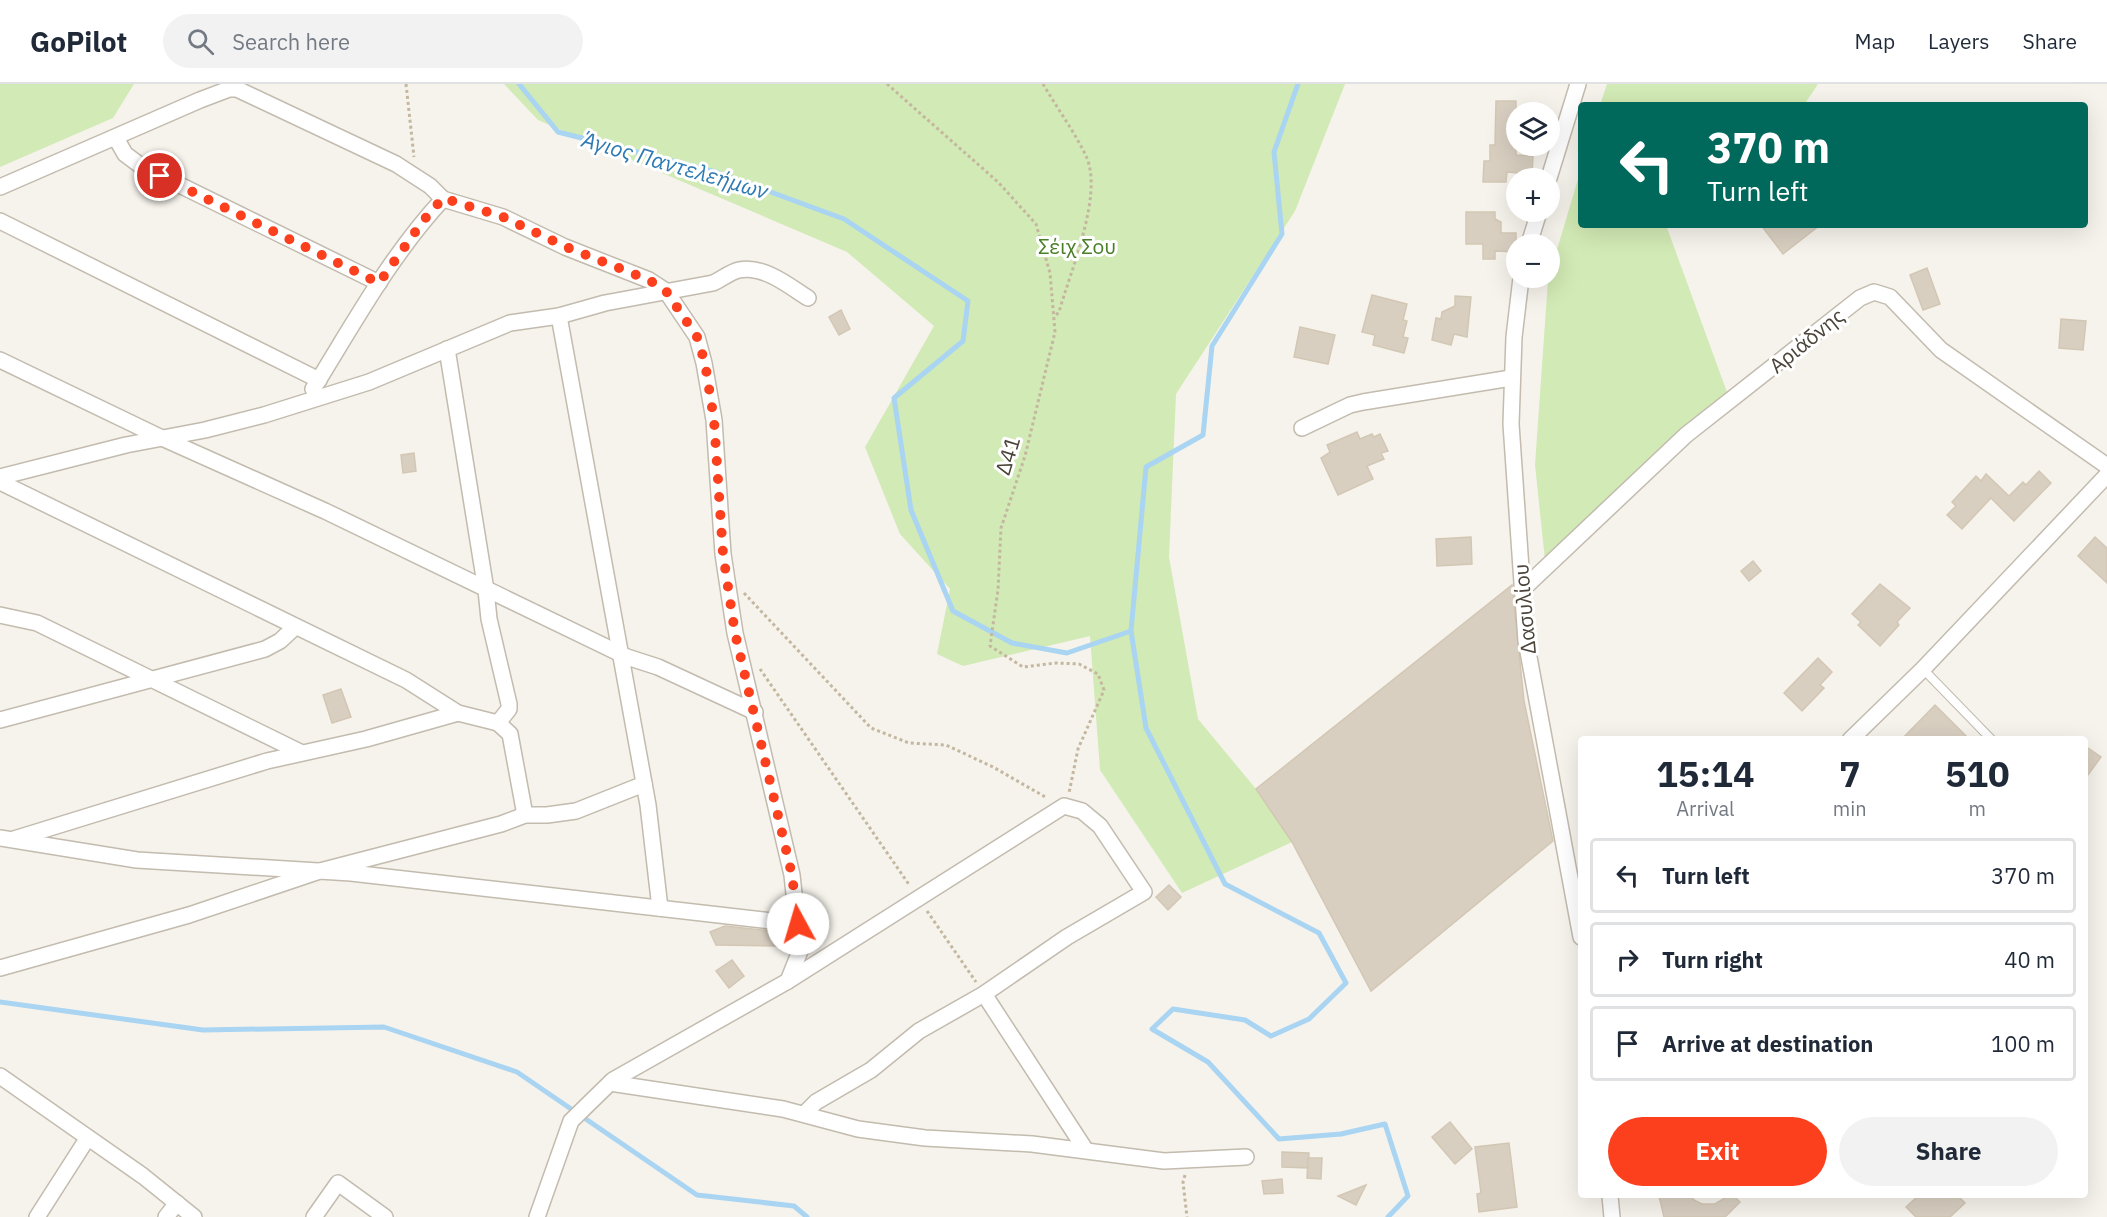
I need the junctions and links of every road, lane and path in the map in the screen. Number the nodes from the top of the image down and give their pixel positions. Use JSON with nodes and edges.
{"nodes":[{"id":1,"x":406,"y":84,"type":"edge"},
{"id":2,"x":887,"y":84,"type":"edge"},
{"id":3,"x":1043,"y":84,"type":"edge"},
{"id":4,"x":1578,"y":84,"type":"edge"},
{"id":5,"x":116,"y":138,"type":"junction"},
{"id":6,"x":1552,"y":168,"type":"edge"},
{"id":7,"x":415,"y":175,"type":"junction"},
{"id":8,"x":0,"y":187,"type":"edge"},
{"id":9,"x":443,"y":198,"type":"junction"},
{"id":10,"x":0,"y":221,"type":"edge"},
{"id":11,"x":379,"y":283,"type":"junction"},
{"id":12,"x":1520,"y":288,"type":"edge"},
{"id":13,"x":666,"y":291,"type":"junction"},
{"id":14,"x":808,"y":298,"type":"dead end"},
{"id":15,"x":559,"y":316,"type":"junction"},
{"id":16,"x":1054,"y":317,"type":"junction"},
{"id":17,"x":447,"y":349,"type":"junction"},
{"id":18,"x":0,"y":360,"type":"edge"},
{"id":19,"x":1511,"y":378,"type":"junction"},
{"id":20,"x":319,"y":380,"type":"junction"},
{"id":21,"x":306,"y":401,"type":"junction"},
{"id":22,"x":1302,"y":428,"type":"dead end"},
{"id":23,"x":162,"y":438,"type":"junction"},
{"id":24,"x":2107,"y":466,"type":"edge"},
{"id":25,"x":2107,"y":475,"type":"edge"},
{"id":26,"x":0,"y":477,"type":"edge"},
{"id":27,"x":0,"y":482,"type":"edge"},
{"id":28,"x":725,"y":571,"type":"junction"},
{"id":29,"x":1523,"y":589,"type":"junction"},
{"id":30,"x":486,"y":590,"type":"junction"},
{"id":31,"x":0,"y":615,"type":"edge"},
{"id":32,"x":294,"y":627,"type":"junction"},
{"id":33,"x":618,"y":652,"type":"junction"},
{"id":34,"x":755,"y":662,"type":"dead end"},
{"id":35,"x":1923,"y":669,"type":"junction"},
{"id":36,"x":155,"y":680,"type":"junction"},
{"id":37,"x":458,"y":712,"type":"junction"},
{"id":38,"x":755,"y":712,"type":"junction"},
{"id":39,"x":0,"y":720,"type":"edge"},
{"id":40,"x":498,"y":723,"type":"junction"},
{"id":41,"x":1854,"y":736,"type":"edge"},
{"id":42,"x":1988,"y":736,"type":"edge"},
{"id":43,"x":300,"y":752,"type":"junction"},
{"id":44,"x":645,"y":784,"type":"junction"},
{"id":45,"x":1065,"y":806,"type":"junction"},
{"id":46,"x":525,"y":815,"type":"junction"},
{"id":47,"x":4,"y":840,"type":"edge"},
{"id":48,"x":320,"y":871,"type":"junction"},
{"id":49,"x":920,"y":899,"type":"junction"},
{"id":50,"x":660,"y":908,"type":"junction"},
{"id":51,"x":1578,"y":922,"type":"edge"},
{"id":52,"x":798,"y":924,"type":"junction"},
{"id":53,"x":0,"y":968,"type":"edge"},
{"id":54,"x":788,"y":981,"type":"junction"},
{"id":55,"x":984,"y":994,"type":"junction"},
{"id":56,"x":0,"y":1076,"type":"edge"},
{"id":57,"x":610,"y":1083,"type":"junction"},
{"id":58,"x":805,"y":1113,"type":"junction"},
{"id":59,"x":87,"y":1139,"type":"junction"},
{"id":60,"x":1085,"y":1149,"type":"junction"},
{"id":61,"x":1246,"y":1157,"type":"dead end"},
{"id":62,"x":1190,"y":1160,"type":"junction"},
{"id":63,"x":1610,"y":1198,"type":"edge"},
{"id":64,"x":177,"y":1203,"type":"junction"},
{"id":65,"x":37,"y":1217,"type":"edge"},
{"id":66,"x":166,"y":1217,"type":"edge"},
{"id":67,"x":194,"y":1217,"type":"edge"},
{"id":68,"x":314,"y":1217,"type":"edge"},
{"id":69,"x":385,"y":1217,"type":"edge"},
{"id":70,"x":537,"y":1217,"type":"edge"},
{"id":71,"x":1187,"y":1217,"type":"edge"},
{"id":72,"x":1612,"y":1217,"type":"edge"}],
"edges":[{"from":1,"to":7,"type":"path"},
{"from":2,"to":16,"type":"path","name":"Δ41"},
{"from":3,"to":16,"type":"path"},
{"from":4,"to":6,"type":"street"},
{"from":5,"to":7,"type":"street"},
{"from":5,"to":8,"type":"street"},
{"from":5,"to":11,"type":"street"},
{"from":7,"to":9,"type":"street"},
{"from":9,"to":11,"type":"street"},
{"from":9,"to":13,"type":"street"},
{"from":10,"to":20,"type":"street"},
{"from":11,"to":20,"type":"street"},
{"from":12,"to":19,"type":"street","name":"Δασυλίου"},
{"from":13,"to":14,"type":"street"},
{"from":13,"to":15,"type":"street"},
{"from":13,"to":28,"type":"street"},
{"from":15,"to":17,"type":"street"},
{"from":15,"to":33,"type":"street"},
{"from":16,"to":45,"type":"path","name":"Δ41"},
{"from":17,"to":21,"type":"street"},
{"from":17,"to":30,"type":"street"},
{"from":18,"to":23,"type":"street"},
{"from":19,"to":22,"type":"street"},
{"from":19,"to":29,"type":"street","name":"Δασυλίου"},
{"from":20,"to":21,"type":"street"},
{"from":21,"to":23,"type":"street"},
{"from":23,"to":26,"type":"street"},
{"from":23,"to":30,"type":"street"},
{"from":24,"to":29,"type":"street","name":"Αριάδνης"},
{"from":25,"to":35,"type":"street"},
{"from":27,"to":32,"type":"street"},
{"from":28,"to":38,"type":"street"},
{"from":28,"to":45,"type":"path"},
{"from":29,"to":51,"type":"street","name":"Δασυλίου"},
{"from":30,"to":33,"type":"street"},
{"from":30,"to":40,"type":"street"},
{"from":31,"to":36,"type":"street"},
{"from":32,"to":36,"type":"street"},
{"from":32,"to":37,"type":"street"},
{"from":33,"to":38,"type":"street"},
{"from":33,"to":44,"type":"street"},
{"from":34,"to":49,"type":"path"},
{"from":35,"to":41,"type":"street"},
{"from":35,"to":42,"type":"lane"},
{"from":36,"to":39,"type":"street"},
{"from":36,"to":43,"type":"street"},
{"from":37,"to":40,"type":"street"},
{"from":37,"to":43,"type":"street"},
{"from":38,"to":52,"type":"street"},
{"from":40,"to":46,"type":"street"},
{"from":43,"to":47,"type":"street"},
{"from":44,"to":46,"type":"street"},
{"from":44,"to":50,"type":"street"},
{"from":45,"to":49,"type":"street"},
{"from":45,"to":55,"type":"street"},
{"from":46,"to":48,"type":"street"},
{"from":47,"to":48,"type":"street"},
{"from":48,"to":50,"type":"street"},
{"from":48,"to":53,"type":"street"},
{"from":49,"to":54,"type":"street"},
{"from":49,"to":55,"type":"path"},
{"from":50,"to":52,"type":"street"},
{"from":52,"to":54,"type":"street"},
{"from":54,"to":57,"type":"street"},
{"from":55,"to":58,"type":"street"},
{"from":55,"to":60,"type":"street"},
{"from":56,"to":59,"type":"street"},
{"from":57,"to":58,"type":"street"},
{"from":57,"to":70,"type":"street"},
{"from":58,"to":60,"type":"street"},
{"from":59,"to":64,"type":"street"},
{"from":59,"to":65,"type":"street"},
{"from":60,"to":62,"type":"street"},
{"from":61,"to":62,"type":"street"},
{"from":62,"to":71,"type":"path"},
{"from":63,"to":72,"type":"street"},
{"from":64,"to":66,"type":"street"},
{"from":64,"to":67,"type":"street"},
{"from":68,"to":69,"type":"street"}]}
